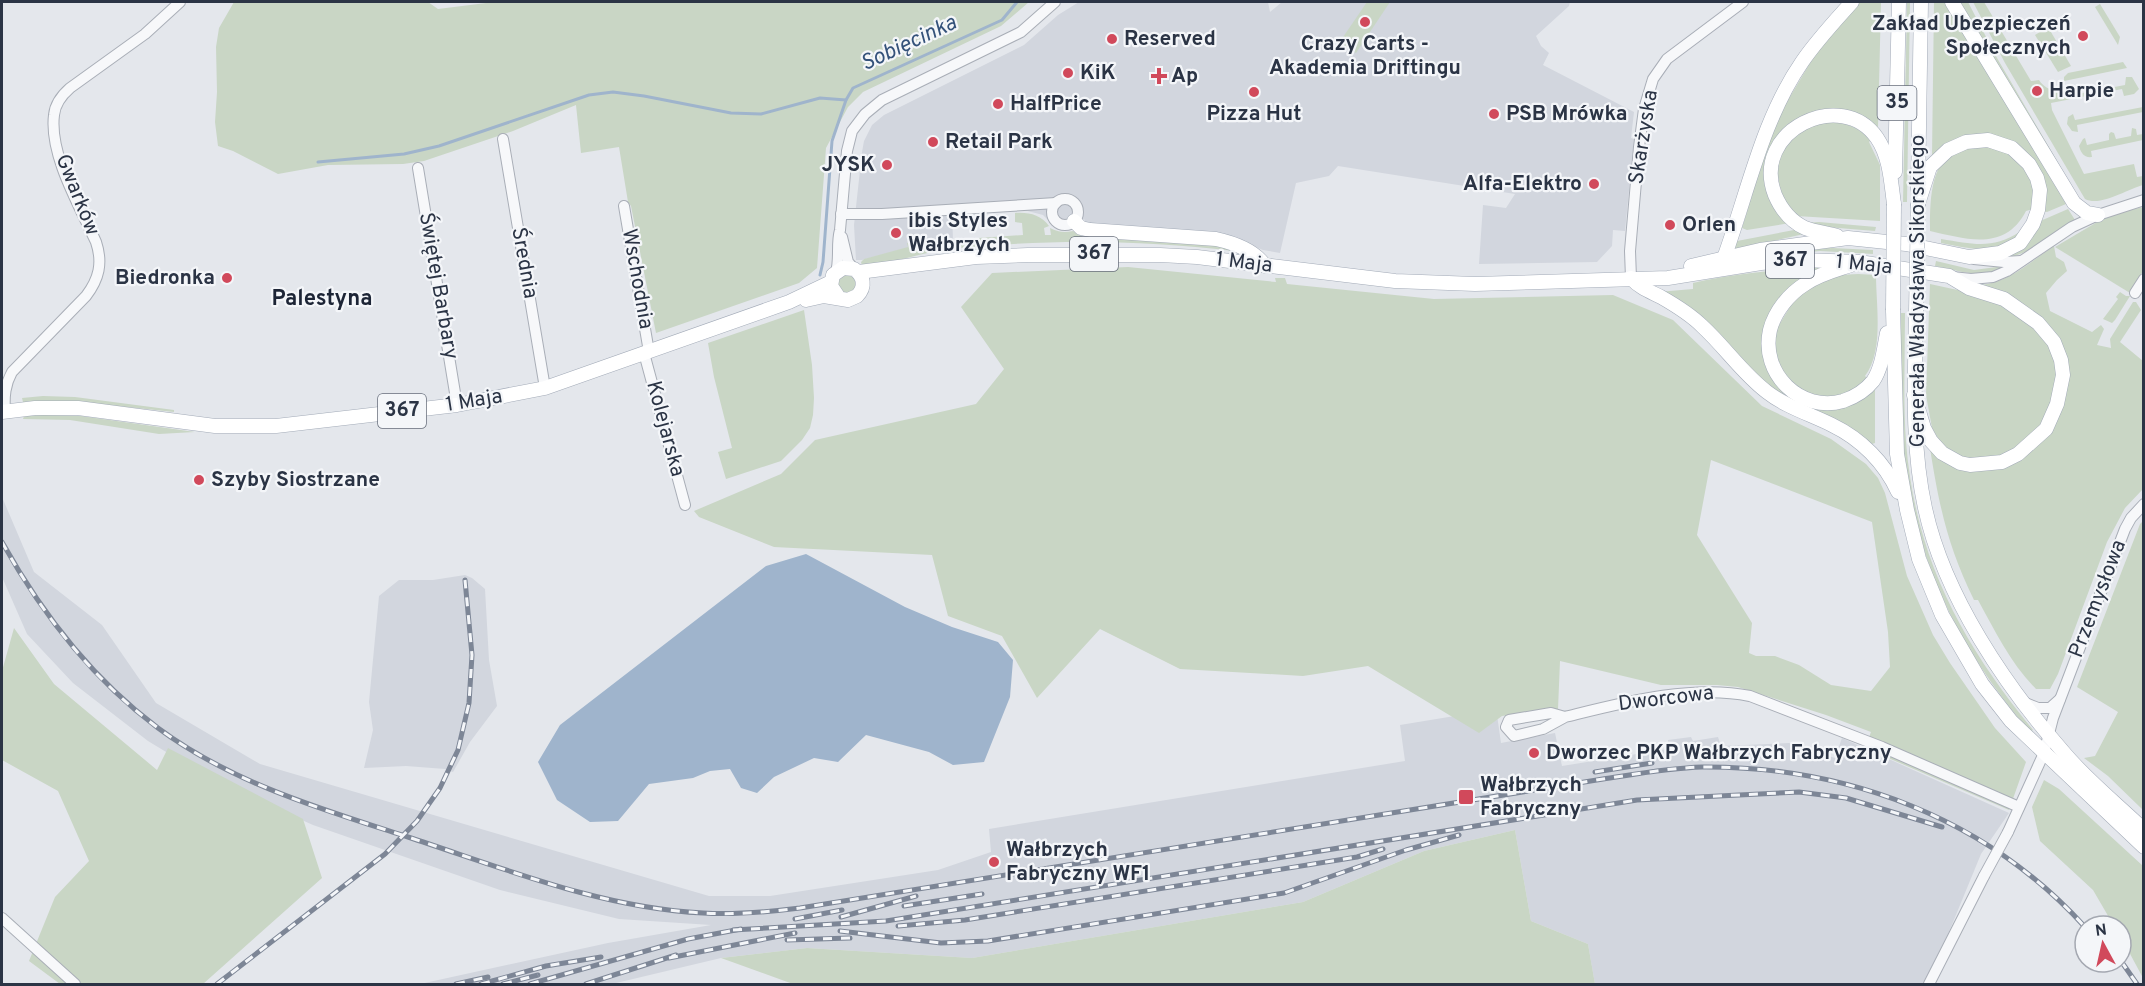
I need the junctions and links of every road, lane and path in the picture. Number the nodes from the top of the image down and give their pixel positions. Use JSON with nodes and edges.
{"nodes":[{"id":1,"x":180,"y":2,"type":"edge"},
{"id":2,"x":1055,"y":2,"type":"edge"},
{"id":3,"x":1743,"y":2,"type":"edge"},
{"id":4,"x":1852,"y":2,"type":"edge"},
{"id":5,"x":1899,"y":2,"type":"edge"},
{"id":6,"x":1921,"y":2,"type":"edge"},
{"id":7,"x":1952,"y":2,"type":"edge"},
{"id":8,"x":503,"y":139,"type":"dead end"},
{"id":9,"x":418,"y":168,"type":"dead end"},
{"id":10,"x":2144,"y":200,"type":"edge"},
{"id":11,"x":1056,"y":203,"type":"junction"},
{"id":12,"x":1894,"y":204,"type":"junction"},
{"id":13,"x":1918,"y":204,"type":"junction"},
{"id":14,"x":624,"y":206,"type":"dead end"},
{"id":15,"x":1029,"y":206,"type":"junction"},
{"id":16,"x":841,"y":214,"type":"junction"},
{"id":17,"x":2098,"y":214,"type":"junction"},
{"id":18,"x":1052,"y":216,"type":"junction"},
{"id":19,"x":1074,"y":221,"type":"junction"},
{"id":20,"x":840,"y":230,"type":"junction"},
{"id":21,"x":1848,"y":238,"type":"junction"},
{"id":22,"x":1724,"y":258,"type":"junction"},
{"id":23,"x":1969,"y":258,"type":"junction"},
{"id":24,"x":2022,"y":261,"type":"junction"},
{"id":25,"x":1859,"y":262,"type":"junction"},
{"id":26,"x":1265,"y":266,"type":"junction"},
{"id":27,"x":859,"y":275,"type":"junction"},
{"id":28,"x":1949,"y":276,"type":"junction"},
{"id":29,"x":833,"y":277,"type":"junction"},
{"id":30,"x":1631,"y":278,"type":"junction"},
{"id":31,"x":2144,"y":279,"type":"edge"},
{"id":32,"x":2135,"y":293,"type":"dead end"},
{"id":33,"x":839,"y":298,"type":"junction"},
{"id":34,"x":789,"y":302,"type":"junction"},
{"id":35,"x":1893,"y":310,"type":"junction"},
{"id":36,"x":647,"y":352,"type":"junction"},
{"id":37,"x":544,"y":388,"type":"junction"},
{"id":38,"x":1914,"y":395,"type":"junction"},
{"id":39,"x":458,"y":405,"type":"junction"},
{"id":40,"x":3,"y":411,"type":"edge"},
{"id":41,"x":2144,"y":504,"type":"edge"},
{"id":42,"x":685,"y":505,"type":"dead end"},
{"id":43,"x":1907,"y":510,"type":"junction"},
{"id":44,"x":2060,"y":699,"type":"junction"},
{"id":45,"x":2020,"y":701,"type":"junction"},
{"id":46,"x":1565,"y":717,"type":"junction"},
{"id":47,"x":2048,"y":733,"type":"junction"},
{"id":48,"x":2043,"y":753,"type":"junction"},
{"id":49,"x":2019,"y":807,"type":"junction"},
{"id":50,"x":2144,"y":830,"type":"edge"},
{"id":51,"x":2144,"y":847,"type":"edge"},
{"id":52,"x":2,"y":918,"type":"edge"},
{"id":53,"x":75,"y":984,"type":"edge"},
{"id":54,"x":1929,"y":984,"type":"edge"}],
"edges":[{"from":1,"to":40,"type":"street","name":"Gwarków"},
{"from":2,"to":16,"type":"street"},
{"from":3,"to":30,"type":"street","name":"Skarżyska"},
{"from":4,"to":22,"type":"main road"},
{"from":5,"to":12,"type":"main road","name":"Generała Władysława Sikorskiego","number":"35"},
{"from":6,"to":13,"type":"main road","name":"Generała Władysława Sikorskiego","number":"35"},
{"from":7,"to":17,"type":"main road"},
{"from":8,"to":37,"type":"street","name":"Średnia"},
{"from":9,"to":39,"type":"street","name":"Świętej Barbary"},
{"from":10,"to":17,"type":"street","name":"1 Maja"},
{"from":11,"to":15,"type":"street"},
{"from":11,"to":18,"type":"street"},
{"from":11,"to":19,"type":"street"},
{"from":12,"to":21,"type":"main road"},
{"from":12,"to":35,"type":"main road","name":"Generała Władysława Sikorskiego","number":"35","bridge":true},
{"from":13,"to":23,"type":"main road"},
{"from":13,"to":38,"type":"main road","name":"Generała Władysława Sikorskiego","number":"35","bridge":true},
{"from":14,"to":36,"type":"street","name":"Wschodnia"},
{"from":15,"to":16,"type":"street"},
{"from":15,"to":18,"type":"street"},
{"from":16,"to":20,"type":"street"},
{"from":17,"to":24,"type":"street","name":"1 Maja"},
{"from":18,"to":19,"type":"street"},
{"from":19,"to":26,"type":"main road"},
{"from":20,"to":27,"type":"street"},
{"from":20,"to":29,"type":"street"},
{"from":21,"to":22,"type":"main road","name":"1 Maja","number":"367"},
{"from":21,"to":23,"type":"main road","name":"1 Maja","number":"367"},
{"from":22,"to":30,"type":"main road","name":"1 Maja","number":"367"},
{"from":23,"to":24,"type":"street","name":"1 Maja"},
{"from":24,"to":28,"type":"street","name":"1 Maja"},
{"from":25,"to":28,"type":"main road","name":"1 Maja","number":"367"},
{"from":25,"to":30,"type":"main road","name":"1 Maja","number":"367"},
{"from":25,"to":35,"type":"main road"},
{"from":26,"to":27,"type":"main road","name":"1 Maja","number":"367"},
{"from":26,"to":30,"type":"main road","name":"1 Maja","number":"367"},
{"from":27,"to":29,"type":"main road","number":"367"},
{"from":27,"to":33,"type":"main road","number":"367"},
{"from":28,"to":38,"type":"main road"},
{"from":29,"to":33,"type":"main road"},
{"from":29,"to":34,"type":"main road","name":"1 Maja","number":"367"},
{"from":30,"to":43,"type":"main road"},
{"from":31,"to":32,"type":"street"},
{"from":33,"to":34,"type":"main road","name":"1 Maja","number":"367"},
{"from":34,"to":36,"type":"main road","name":"1 Maja","number":"367"},
{"from":35,"to":43,"type":"main road","name":"Generała Władysława Sikorskiego","number":"35"},
{"from":36,"to":37,"type":"main road","name":"1 Maja","number":"367"},
{"from":36,"to":42,"type":"street","name":"Kolejarska"},
{"from":37,"to":39,"type":"main road","name":"1 Maja","number":"367"},
{"from":38,"to":45,"type":"main road","name":"Generała Władysława Sikorskiego","number":"35"},
{"from":39,"to":40,"type":"main road","name":"1 Maja","number":"367"},
{"from":41,"to":44,"type":"street","name":"Przemysłowa"},
{"from":43,"to":48,"type":"main road","name":"Generała Władysława Sikorskiego","number":"35"},
{"from":44,"to":45,"type":"street"},
{"from":44,"to":47,"type":"street","name":"Przemysłowa"},
{"from":45,"to":47,"type":"main road","name":"Generała Władysława Sikorskiego","number":"35"},
{"from":46,"to":46,"type":"street","name":"Dworcowa"},
{"from":46,"to":49,"type":"street","name":"Dworcowa"},
{"from":47,"to":48,"type":"street","name":"Przemysłowa"},
{"from":47,"to":50,"type":"main road","name":"Generała Władysława Sikorskiego","number":"35"},
{"from":48,"to":49,"type":"street","name":"Przemysłowa"},
{"from":48,"to":51,"type":"main road","name":"Generała Władysława Sikorskiego","number":"35"},
{"from":49,"to":54,"type":"street","name":"Przemysłowa","bridge":true},
{"from":52,"to":53,"type":"street"}]}
